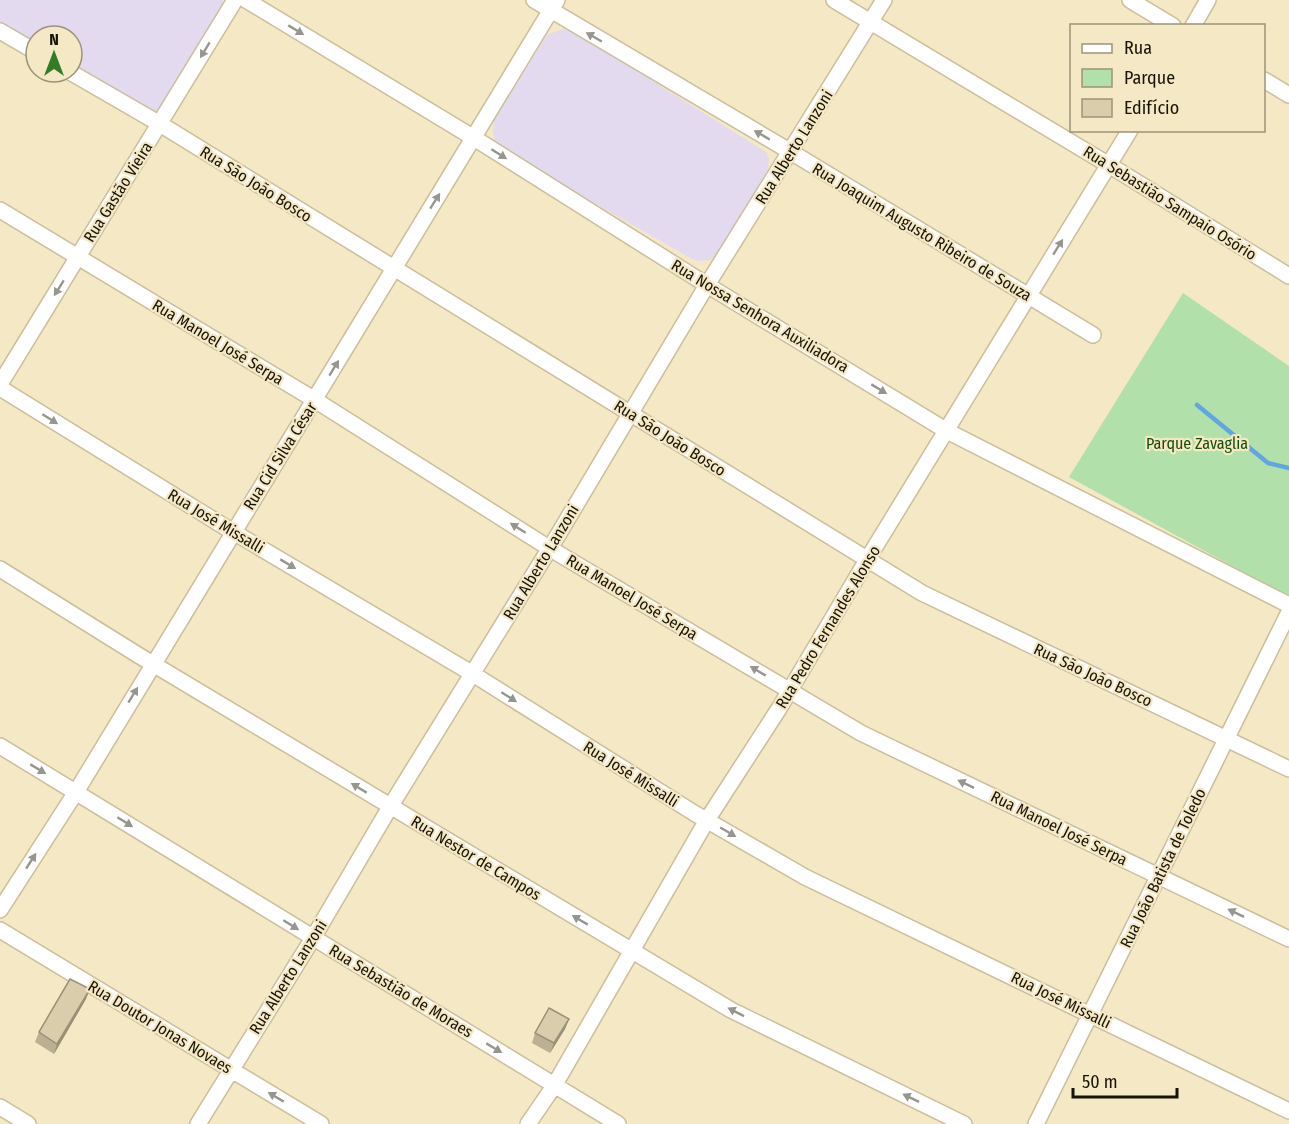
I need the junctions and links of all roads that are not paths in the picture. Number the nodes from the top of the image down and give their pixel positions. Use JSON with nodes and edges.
{"nodes":[{"id":1,"x":235,"y":0,"type":"edge"},
{"id":2,"x":246,"y":0,"type":"edge"},
{"id":3,"x":534,"y":0,"type":"edge"},
{"id":4,"x":834,"y":0,"type":"edge"},
{"id":5,"x":884,"y":0,"type":"edge"},
{"id":6,"x":1130,"y":0,"type":"edge"},
{"id":7,"x":1208,"y":0,"type":"edge"},
{"id":8,"x":554,"y":5,"type":"edge"},
{"id":9,"x":870,"y":22,"type":"junction"},
{"id":10,"x":1170,"y":24,"type":"edge"},
{"id":11,"x":1194,"y":24,"type":"edge"},
{"id":12,"x":0,"y":32,"type":"edge"},
{"id":13,"x":24,"y":45,"type":"edge"},
{"id":14,"x":84,"y":80,"type":"edge"},
{"id":15,"x":1265,"y":81,"type":"edge"},
{"id":16,"x":1289,"y":95,"type":"edge"},
{"id":17,"x":160,"y":124,"type":"junction"},
{"id":18,"x":1129,"y":132,"type":"edge"},
{"id":19,"x":474,"y":138,"type":"junction"},
{"id":20,"x":791,"y":152,"type":"junction"},
{"id":21,"x":1109,"y":165,"type":"junction"},
{"id":22,"x":0,"y":210,"type":"edge"},
{"id":23,"x":77,"y":258,"type":"junction"},
{"id":24,"x":393,"y":269,"type":"junction"},
{"id":25,"x":1289,"y":276,"type":"edge"},
{"id":26,"x":707,"y":285,"type":"junction"},
{"id":27,"x":1027,"y":297,"type":"junction"},
{"id":28,"x":1093,"y":335,"type":"dead end"},
{"id":29,"x":0,"y":386,"type":"edge"},
{"id":30,"x":315,"y":400,"type":"junction"},
{"id":31,"x":629,"y":413,"type":"junction"},
{"id":32,"x":947,"y":430,"type":"junction"},
{"id":33,"x":233,"y":532,"type":"junction"},
{"id":34,"x":549,"y":548,"type":"junction"},
{"id":35,"x":867,"y":560,"type":"junction"},
{"id":36,"x":0,"y":569,"type":"edge"},
{"id":37,"x":1289,"y":605,"type":"edge"},
{"id":38,"x":1289,"y":612,"type":"edge"},
{"id":39,"x":153,"y":663,"type":"junction"},
{"id":40,"x":473,"y":674,"type":"junction"},
{"id":41,"x":790,"y":690,"type":"junction"},
{"id":42,"x":1226,"y":738,"type":"junction"},
{"id":43,"x":0,"y":747,"type":"edge"},
{"id":44,"x":1289,"y":769,"type":"edge"},
{"id":45,"x":76,"y":792,"type":"junction"},
{"id":46,"x":390,"y":807,"type":"junction"},
{"id":47,"x":707,"y":820,"type":"junction"},
{"id":48,"x":1160,"y":876,"type":"junction"},
{"id":49,"x":0,"y":910,"type":"edge"},
{"id":50,"x":0,"y":930,"type":"edge"},
{"id":51,"x":313,"y":938,"type":"junction"},
{"id":52,"x":1289,"y":939,"type":"edge"},
{"id":53,"x":630,"y":950,"type":"junction"},
{"id":54,"x":1090,"y":1013,"type":"junction"},
{"id":55,"x":231,"y":1069,"type":"junction"},
{"id":56,"x":554,"y":1086,"type":"junction"},
{"id":57,"x":0,"y":1107,"type":"edge"},
{"id":58,"x":1289,"y":1111,"type":"edge"},
{"id":59,"x":28,"y":1124,"type":"edge"},
{"id":60,"x":198,"y":1124,"type":"edge"},
{"id":61,"x":321,"y":1124,"type":"edge"},
{"id":62,"x":528,"y":1124,"type":"edge"},
{"id":63,"x":618,"y":1124,"type":"edge"},
{"id":64,"x":964,"y":1124,"type":"edge"},
{"id":65,"x":1036,"y":1124,"type":"edge"}],
"edges":[{"from":1,"to":17,"type":"street","name":"Rua Gastão Vieira","one_way":true},
{"from":2,"to":19,"type":"street","name":"Rua Nossa Senhora Auxiliadora","one_way":true},
{"from":3,"to":8,"type":"street","name":"Rua Joaquim Augusto Ribeiro de Souza"},
{"from":4,"to":9,"type":"street","name":"Rua Sebastião Sampaio Osório"},
{"from":5,"to":9,"type":"street","name":"Rua Alberto Lanzoni"},
{"from":6,"to":10,"type":"street"},
{"from":7,"to":11,"type":"street"},
{"from":8,"to":19,"type":"street","name":"Rua Cid Silva César"},
{"from":20,"to":8,"type":"street","name":"Rua Joaquim Augusto Ribeiro de Souza","one_way":true},
{"from":9,"to":20,"type":"street","name":"Rua Alberto Lanzoni"},
{"from":9,"to":21,"type":"street","name":"Rua Sebastião Sampaio Osório"},
{"from":12,"to":13,"type":"street"},
{"from":14,"to":17,"type":"street","name":"Rua São João Bosco"},
{"from":15,"to":16,"type":"street"},
{"from":17,"to":23,"type":"street","name":"Rua Gastão Vieira"},
{"from":17,"to":24,"type":"street","name":"Rua São João Bosco"},
{"from":18,"to":21,"type":"street","name":"Rua Pedro Fernandes Alonso"},
{"from":24,"to":19,"type":"street","name":"Rua Cid Silva César","one_way":true},
{"from":19,"to":26,"type":"street","name":"Rua Nossa Senhora Auxiliadora","one_way":true},
{"from":20,"to":26,"type":"street","name":"Rua Alberto Lanzoni"},
{"from":20,"to":27,"type":"street","name":"Rua Joaquim Augusto Ribeiro de Souza"},
{"from":21,"to":25,"type":"street","name":"Rua Sebastião Sampaio Osório"},
{"from":27,"to":21,"type":"street","name":"Rua Pedro Fernandes Alonso","one_way":true},
{"from":22,"to":23,"type":"street","name":"Rua Manoel José Serpa"},
{"from":23,"to":29,"type":"street","name":"Rua Gastão Vieira","one_way":true},
{"from":23,"to":30,"type":"street","name":"Rua Manoel José Serpa"},
{"from":30,"to":24,"type":"street","name":"Rua Cid Silva César","one_way":true},
{"from":24,"to":31,"type":"street","name":"Rua São João Bosco"},
{"from":26,"to":31,"type":"street","name":"Rua Alberto Lanzoni"},
{"from":26,"to":32,"type":"street","name":"Rua Nossa Senhora Auxiliadora","one_way":true},
{"from":27,"to":28,"type":"street","name":"Rua Joaquim Augusto Ribeiro de Souza"},
{"from":27,"to":32,"type":"street","name":"Rua Pedro Fernandes Alonso"},
{"from":29,"to":33,"type":"street","name":"Rua José Missalli","one_way":true},
{"from":30,"to":33,"type":"street","name":"Rua Cid Silva César"},
{"from":34,"to":30,"type":"street","name":"Rua Manoel José Serpa","one_way":true},
{"from":31,"to":34,"type":"street","name":"Rua Alberto Lanzoni"},
{"from":31,"to":35,"type":"street","name":"Rua São João Bosco"},
{"from":32,"to":35,"type":"street","name":"Rua Pedro Fernandes Alonso"},
{"from":32,"to":37,"type":"street","name":"Rua Nossa Senhora Auxiliadora"},
{"from":33,"to":39,"type":"street","name":"Rua Cid Silva César"},
{"from":33,"to":40,"type":"street","name":"Rua José Missalli","one_way":true},
{"from":34,"to":40,"type":"street","name":"Rua Alberto Lanzoni"},
{"from":41,"to":34,"type":"street","name":"Rua Manoel José Serpa","one_way":true},
{"from":35,"to":41,"type":"street","name":"Rua Pedro Fernandes Alonso"},
{"from":35,"to":42,"type":"street","name":"Rua São João Bosco"},
{"from":36,"to":39,"type":"street","name":"Rua Nestor de Campos"},
{"from":38,"to":42,"type":"street","name":"Rua João Batista de Toledo"},
{"from":45,"to":39,"type":"street","name":"Rua Cid Silva César","one_way":true},
{"from":46,"to":39,"type":"street","name":"Rua Nestor de Campos","one_way":true},
{"from":40,"to":46,"type":"street","name":"Rua Alberto Lanzoni"},
{"from":40,"to":47,"type":"street","name":"Rua José Missalli","one_way":true},
{"from":41,"to":47,"type":"street","name":"Rua Pedro Fernandes Alonso"},
{"from":48,"to":41,"type":"street","name":"Rua Manoel José Serpa","one_way":true},
{"from":42,"to":44,"type":"street","name":"Rua São João Bosco"},
{"from":42,"to":48,"type":"street","name":"Rua João Batista de Toledo"},
{"from":43,"to":45,"type":"street","name":"Rua Sebastião de Moraes","one_way":true},
{"from":49,"to":45,"type":"street","name":"Rua Cid Silva César","one_way":true},
{"from":45,"to":51,"type":"street","name":"Rua Sebastião de Moraes","one_way":true},
{"from":46,"to":51,"type":"street","name":"Rua Alberto Lanzoni"},
{"from":53,"to":46,"type":"street","name":"Rua Nestor de Campos","one_way":true},
{"from":47,"to":53,"type":"street","name":"Rua Pedro Fernandes Alonso"},
{"from":47,"to":54,"type":"street","name":"Rua José Missalli","one_way":true},
{"from":52,"to":48,"type":"street","name":"Rua Manoel José Serpa","one_way":true},
{"from":48,"to":54,"type":"street","name":"Rua João Batista de Toledo"},
{"from":50,"to":55,"type":"street","name":"Rua Doutor Jonas Novaes"},
{"from":51,"to":55,"type":"street","name":"Rua Alberto Lanzoni"},
{"from":51,"to":56,"type":"street","name":"Rua Sebastião de Moraes","one_way":true},
{"from":53,"to":56,"type":"street","name":"Rua Pedro Fernandes Alonso"},
{"from":64,"to":53,"type":"street","name":"Rua Nestor de Campos","one_way":true},
{"from":54,"to":58,"type":"street","name":"Rua José Missalli"},
{"from":54,"to":65,"type":"street","name":"Rua João Batista de Toledo"},
{"from":55,"to":60,"type":"street","name":"Rua Alberto Lanzoni"},
{"from":61,"to":55,"type":"street","name":"Rua Doutor Jonas Novaes","one_way":true},
{"from":56,"to":62,"type":"street","name":"Rua Pedro Fernandes Alonso"},
{"from":56,"to":63,"type":"street","name":"Rua Sebastião de Moraes"},
{"from":57,"to":59,"type":"street"}]}
